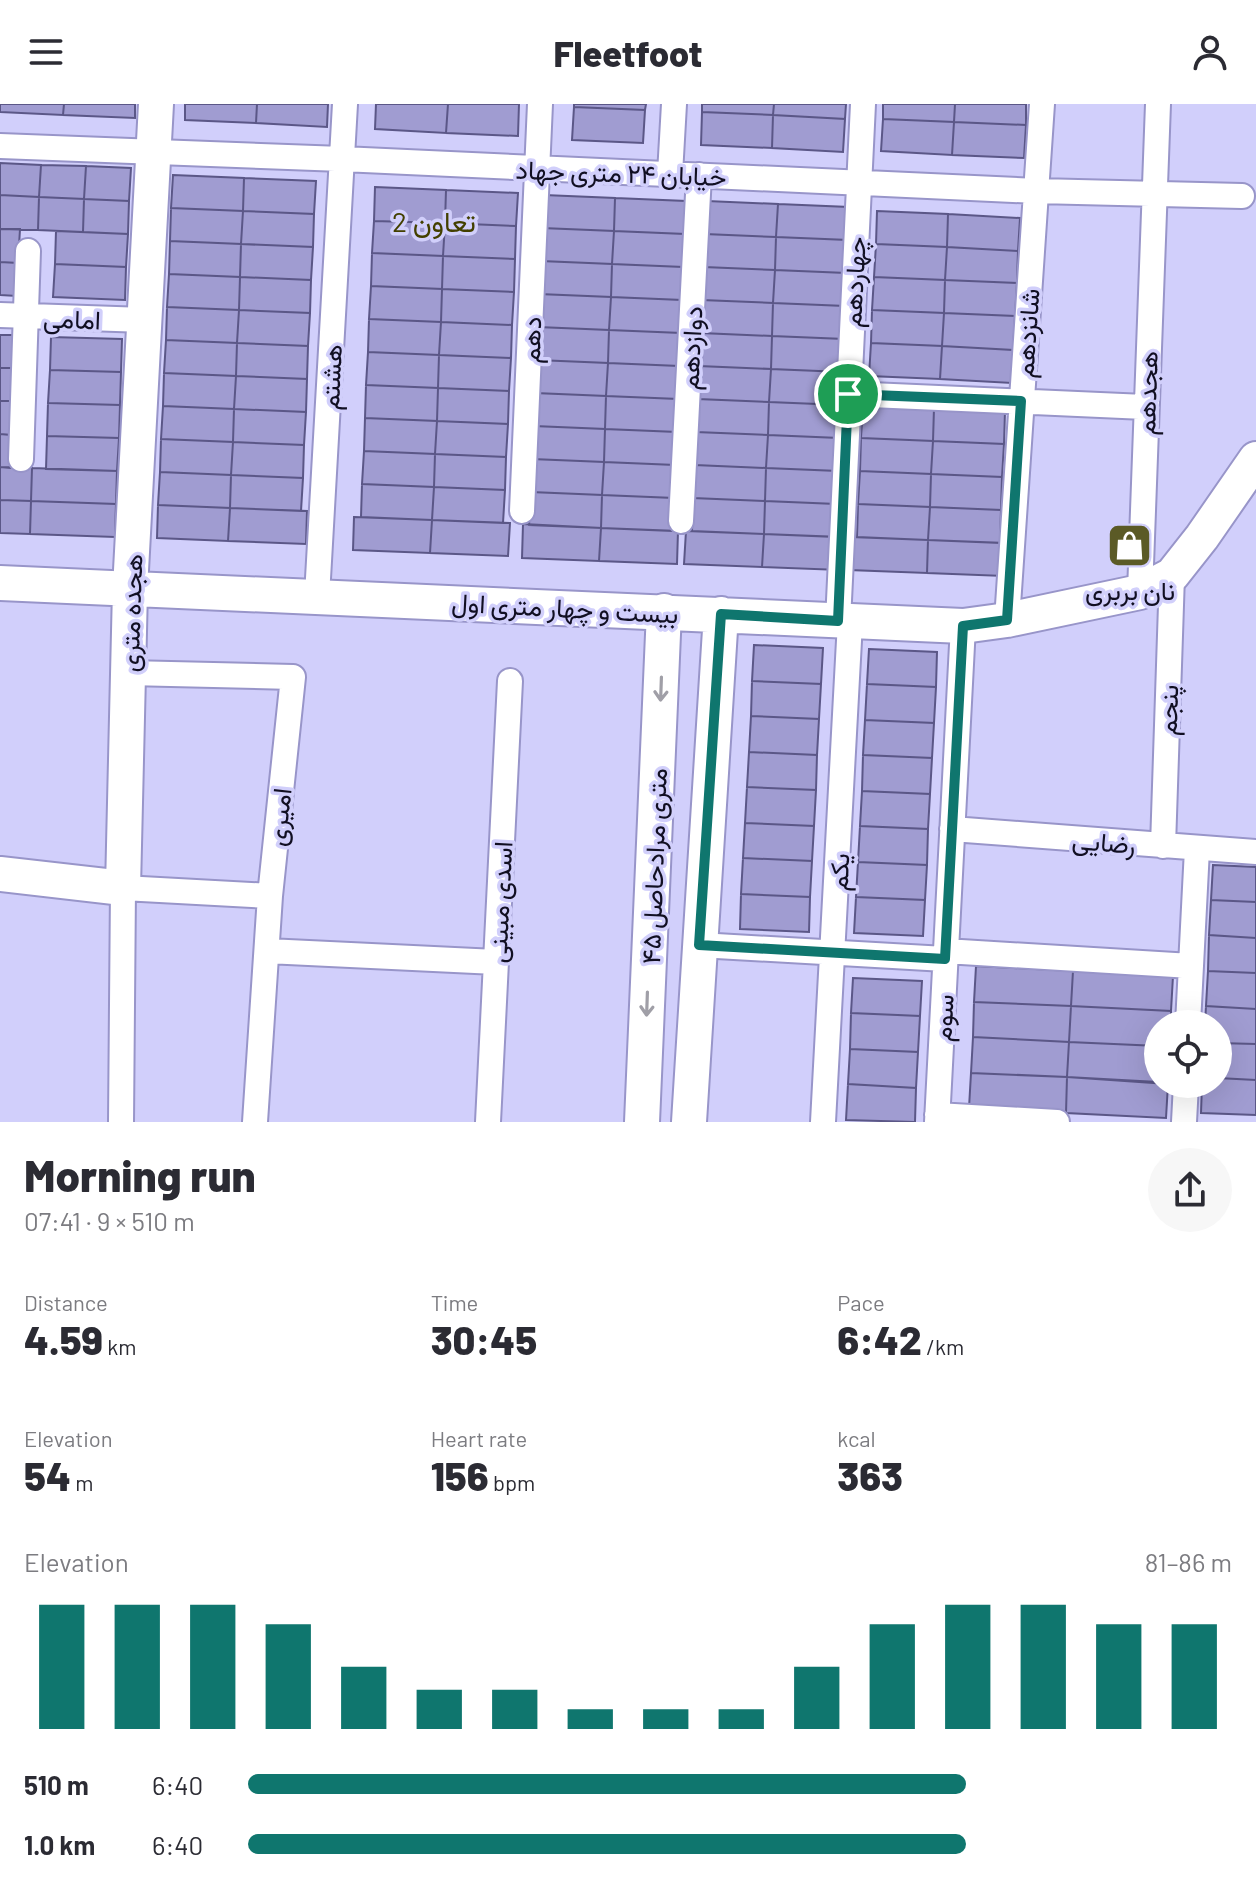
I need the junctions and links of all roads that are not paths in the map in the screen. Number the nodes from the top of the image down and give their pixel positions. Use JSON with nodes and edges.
{"nodes":[{"id":1,"x":156,"y":104,"type":"edge"},
{"id":2,"x":345,"y":104,"type":"edge"},
{"id":3,"x":540,"y":104,"type":"edge"},
{"id":4,"x":674,"y":104,"type":"edge"},
{"id":5,"x":863,"y":104,"type":"edge"},
{"id":6,"x":1042,"y":104,"type":"edge"},
{"id":7,"x":1158,"y":104,"type":"edge"},
{"id":8,"x":0,"y":146,"type":"edge"},
{"id":9,"x":154,"y":153,"type":"junction"},
{"id":10,"x":342,"y":159,"type":"junction"},
{"id":11,"x":537,"y":169,"type":"junction"},
{"id":12,"x":670,"y":174,"type":"junction"},
{"id":13,"x":699,"y":175,"type":"junction"},
{"id":14,"x":859,"y":182,"type":"junction"},
{"id":15,"x":1037,"y":191,"type":"junction"},
{"id":16,"x":1154,"y":193,"type":"junction"},
{"id":17,"x":1242,"y":196,"type":"dead end"},
{"id":18,"x":28,"y":251,"type":"dead end"},
{"id":19,"x":0,"y":315,"type":"edge"},
{"id":20,"x":26,"y":316,"type":"junction"},
{"id":21,"x":145,"y":320,"type":"junction"},
{"id":22,"x":848,"y":394,"type":"junction"},
{"id":23,"x":1021,"y":401,"type":"junction"},
{"id":24,"x":1145,"y":407,"type":"junction"},
{"id":25,"x":21,"y":459,"type":"dead end"},
{"id":26,"x":1256,"y":459,"type":"edge"},
{"id":27,"x":522,"y":511,"type":"dead end"},
{"id":28,"x":681,"y":521,"type":"dead end"},
{"id":29,"x":1172,"y":575,"type":"junction"},
{"id":30,"x":0,"y":583,"type":"edge"},
{"id":31,"x":130,"y":589,"type":"junction"},
{"id":32,"x":1140,"y":592,"type":"junction"},
{"id":33,"x":317,"y":596,"type":"junction"},
{"id":34,"x":664,"y":611,"type":"junction"},
{"id":35,"x":721,"y":614,"type":"junction"},
{"id":36,"x":1007,"y":620,"type":"junction"},
{"id":37,"x":844,"y":622,"type":"junction"},
{"id":38,"x":963,"y":626,"type":"junction"},
{"id":39,"x":128,"y":673,"type":"junction"},
{"id":40,"x":510,"y":681,"type":"dead end"},
{"id":41,"x":952,"y":829,"type":"junction"},
{"id":42,"x":1163,"y":846,"type":"junction"},
{"id":43,"x":1197,"y":849,"type":"junction"},
{"id":44,"x":1256,"y":852,"type":"edge"},
{"id":45,"x":0,"y":874,"type":"edge"},
{"id":46,"x":123,"y":888,"type":"junction"},
{"id":47,"x":270,"y":896,"type":"junction"},
{"id":48,"x":699,"y":945,"type":"junction"},
{"id":49,"x":267,"y":951,"type":"junction"},
{"id":50,"x":834,"y":953,"type":"junction"},
{"id":51,"x":945,"y":955,"type":"junction"},
{"id":52,"x":496,"y":962,"type":"junction"},
{"id":53,"x":1191,"y":966,"type":"junction"},
{"id":54,"x":1189,"y":1010,"type":"edge"},
{"id":55,"x":1185,"y":1098,"type":"edge"},
{"id":56,"x":937,"y":1119,"type":"edge"},
{"id":57,"x":121,"y":1122,"type":"edge"},
{"id":58,"x":255,"y":1122,"type":"edge"},
{"id":59,"x":488,"y":1122,"type":"edge"},
{"id":60,"x":642,"y":1122,"type":"edge"},
{"id":61,"x":689,"y":1122,"type":"edge"},
{"id":62,"x":823,"y":1122,"type":"edge"},
{"id":63,"x":1057,"y":1122,"type":"edge"},
{"id":64,"x":1184,"y":1122,"type":"edge"}],
"edges":[{"from":1,"to":9,"type":"street","name":"هجده متری"},
{"from":2,"to":10,"type":"street"},
{"from":3,"to":11,"type":"street","name":"دهم"},
{"from":4,"to":12,"type":"street"},
{"from":5,"to":14,"type":"street","name":"چهاردهم"},
{"from":6,"to":15,"type":"street","name":"شانزدهم"},
{"from":7,"to":16,"type":"street","name":"هجدهم"},
{"from":8,"to":9,"type":"street","name":"خیابان ۲۴ متری جهاد"},
{"from":9,"to":10,"type":"street","name":"خیابان ۲۴ متری جهاد"},
{"from":9,"to":21,"type":"street","name":"هجده متری"},
{"from":10,"to":11,"type":"street","name":"خیابان ۲۴ متری جهاد"},
{"from":10,"to":33,"type":"street","name":"هشتم"},
{"from":11,"to":12,"type":"street","name":"خیابان ۲۴ متری جهاد"},
{"from":11,"to":27,"type":"street","name":"دهم"},
{"from":12,"to":13,"type":"street","name":"خیابان ۲۴ متری جهاد"},
{"from":13,"to":14,"type":"street","name":"خیابان ۲۴ متری جهاد"},
{"from":13,"to":28,"type":"street","name":"دوازدهم"},
{"from":14,"to":15,"type":"street","name":"خیابان ۲۴ متری جهاد"},
{"from":14,"to":22,"type":"street","name":"چهاردهم"},
{"from":15,"to":16,"type":"street","name":"خیابان ۲۴ متری جهاد"},
{"from":15,"to":23,"type":"street","name":"شانزدهم"},
{"from":16,"to":17,"type":"street","name":"خیابان ۲۴ متری جهاد"},
{"from":16,"to":24,"type":"street","name":"هجدهم"},
{"from":18,"to":20,"type":"street"},
{"from":19,"to":20,"type":"street","name":"امامی"},
{"from":20,"to":21,"type":"street","name":"امامی"},
{"from":20,"to":25,"type":"street"},
{"from":21,"to":31,"type":"street","name":"هجده متری"},
{"from":22,"to":23,"type":"street"},
{"from":22,"to":37,"type":"street","name":"چهاردهم"},
{"from":23,"to":24,"type":"street"},
{"from":23,"to":36,"type":"street","name":"شانزدهم"},
{"from":24,"to":32,"type":"street","name":"هجدهم"},
{"from":26,"to":29,"type":"street","name":"بیست و چهار متری اول"},
{"from":29,"to":32,"type":"street","name":"بیست و چهار متری اول"},
{"from":29,"to":42,"type":"street","name":"پنجم"},
{"from":30,"to":31,"type":"street","name":"بیست و چهار متری اول"},
{"from":31,"to":33,"type":"street","name":"بیست و چهار متری اول"},
{"from":31,"to":39,"type":"street","name":"هجده متری"},
{"from":32,"to":36,"type":"street","name":"بیست و چهار متری اول"},
{"from":33,"to":34,"type":"street","name":"بیست و چهار متری اول"},
{"from":34,"to":35,"type":"street","name":"بیست و چهار متری اول"},
{"from":34,"to":60,"type":"street","name":"۴۵ متری مرادحاصل","one_way":true},
{"from":35,"to":37,"type":"street","name":"بیست و چهار متری اول"},
{"from":35,"to":48,"type":"street"},
{"from":36,"to":38,"type":"street","name":"بیست و چهار متری اول"},
{"from":37,"to":38,"type":"street","name":"بیست و چهار متری اول"},
{"from":37,"to":50,"type":"street","name":"یکم"},
{"from":38,"to":41,"type":"street","name":"سوم"},
{"from":39,"to":46,"type":"street","name":"هجده متری"},
{"from":39,"to":47,"type":"street","name":"امیری"},
{"from":40,"to":52,"type":"street","name":"اسدی مبینی"},
{"from":41,"to":42,"type":"street","name":"رضایی"},
{"from":41,"to":51,"type":"street","name":"سوم"},
{"from":42,"to":43,"type":"street","name":"رضایی"},
{"from":43,"to":44,"type":"street","name":"رضایی"},
{"from":43,"to":53,"type":"street"},
{"from":45,"to":46,"type":"street"},
{"from":46,"to":47,"type":"street"},
{"from":46,"to":57,"type":"street","name":"هجده متری"},
{"from":47,"to":49,"type":"street","name":"امیری"},
{"from":48,"to":50,"type":"street"},
{"from":48,"to":61,"type":"street"},
{"from":49,"to":52,"type":"street"},
{"from":49,"to":58,"type":"street","name":"امیری"},
{"from":50,"to":51,"type":"street"},
{"from":50,"to":62,"type":"street","name":"یکم"},
{"from":51,"to":53,"type":"street"},
{"from":51,"to":56,"type":"street","name":"سوم"},
{"from":52,"to":59,"type":"street","name":"اسدی مبینی"},
{"from":53,"to":54,"type":"street"},
{"from":55,"to":64,"type":"street"},
{"from":56,"to":63,"type":"street"}]}
